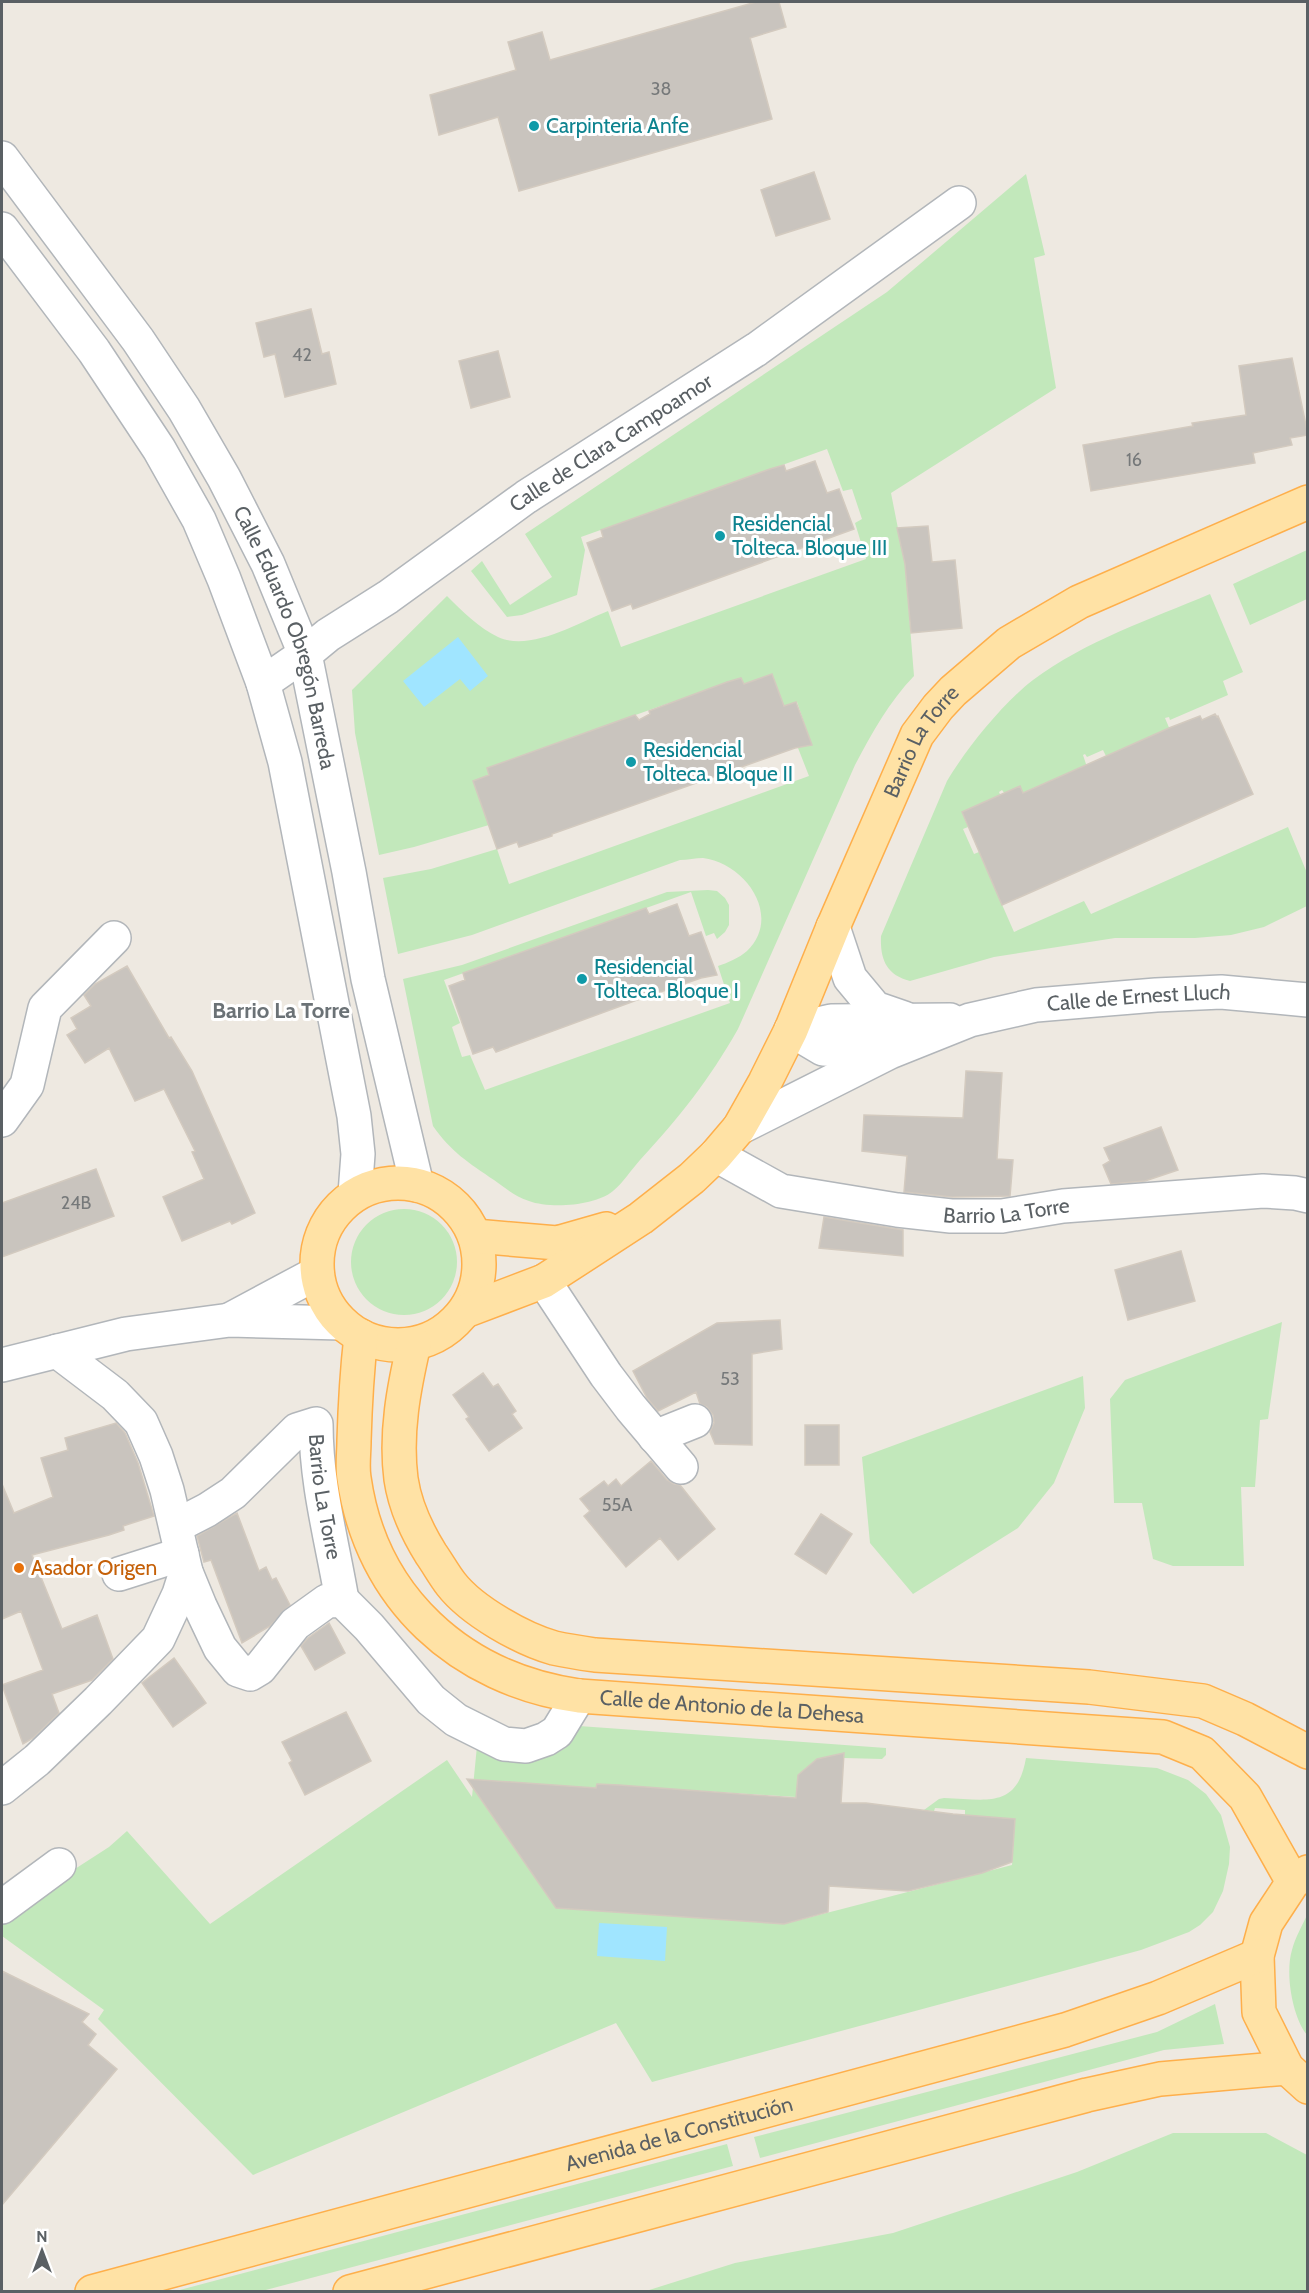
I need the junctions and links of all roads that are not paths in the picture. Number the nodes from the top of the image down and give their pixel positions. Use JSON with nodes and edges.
{"nodes":[{"id":1,"x":2,"y":158,"type":"edge"},
{"id":2,"x":959,"y":204,"type":"dead end"},
{"id":3,"x":2,"y":229,"type":"edge"},
{"id":4,"x":1308,"y":502,"type":"edge"},
{"id":5,"x":305,"y":654,"type":"junction"},
{"id":6,"x":263,"y":683,"type":"junction"},
{"id":7,"x":833,"y":927,"type":"junction"},
{"id":8,"x":114,"y":938,"type":"dead end"},
{"id":9,"x":1308,"y":1000,"type":"edge"},
{"id":10,"x":970,"y":1020,"type":"junction"},
{"id":11,"x":914,"y":1021,"type":"junction"},
{"id":12,"x":791,"y":1030,"type":"junction"},
{"id":13,"x":890,"y":1052,"type":"junction"},
{"id":14,"x":2,"y":1120,"type":"edge"},
{"id":15,"x":739,"y":1128,"type":"junction"},
{"id":16,"x":716,"y":1155,"type":"junction"},
{"id":17,"x":417,"y":1185,"type":"junction"},
{"id":18,"x":355,"y":1194,"type":"junction"},
{"id":19,"x":1308,"y":1196,"type":"edge"},
{"id":20,"x":640,"y":1218,"type":"junction"},
{"id":21,"x":475,"y":1236,"type":"junction"},
{"id":22,"x":317,"y":1273,"type":"junction"},
{"id":23,"x":544,"y":1281,"type":"junction"},
{"id":24,"x":465,"y":1311,"type":"junction"},
{"id":25,"x":230,"y":1320,"type":"junction"},
{"id":26,"x":351,"y":1330,"type":"junction"},
{"id":27,"x":414,"y":1344,"type":"junction"},
{"id":28,"x":57,"y":1351,"type":"junction"},
{"id":29,"x":2,"y":1365,"type":"edge"},
{"id":30,"x":695,"y":1421,"type":"dead end"},
{"id":31,"x":655,"y":1437,"type":"junction"},
{"id":32,"x":681,"y":1467,"type":"dead end"},
{"id":33,"x":181,"y":1551,"type":"junction"},
{"id":34,"x":119,"y":1574,"type":"dead end"},
{"id":35,"x":342,"y":1600,"type":"junction"},
{"id":36,"x":579,"y":1696,"type":"junction"},
{"id":37,"x":1308,"y":1752,"type":"edge"},
{"id":38,"x":2,"y":1788,"type":"edge"},
{"id":39,"x":59,"y":1865,"type":"dead end"},
{"id":40,"x":1300,"y":1877,"type":"edge"},
{"id":41,"x":2,"y":1907,"type":"edge"},
{"id":42,"x":1257,"y":1956,"type":"junction"},
{"id":43,"x":1297,"y":2078,"type":"edge"},
{"id":44,"x":92,"y":2292,"type":"edge"},
{"id":45,"x":350,"y":2292,"type":"edge"}],
"edges":[{"from":1,"to":5,"type":"street","name":"Calle Eduardo Obregón Barreda"},
{"from":2,"to":5,"type":"street","name":"Calle de Clara Campoamor"},
{"from":3,"to":6,"type":"street","name":"Calle Eduardo Obregón Barreda"},
{"from":4,"to":7,"type":"main road","name":"Barrio La Torre"},
{"from":5,"to":6,"type":"street","name":"Calle de Clara Campoamor"},
{"from":5,"to":17,"type":"street","name":"Calle Eduardo Obregón Barreda"},
{"from":6,"to":18,"type":"street","name":"Calle Eduardo Obregón Barreda"},
{"from":7,"to":11,"type":"street","name":"Calle de Ernest Lluch"},
{"from":7,"to":12,"type":"main road","name":"Barrio La Torre"},
{"from":8,"to":14,"type":"street"},
{"from":9,"to":10,"type":"street","name":"Calle de Ernest Lluch"},
{"from":10,"to":11,"type":"street","name":"Calle de Ernest Lluch"},
{"from":10,"to":13,"type":"street","name":"Calle de Ernest Lluch"},
{"from":11,"to":12,"type":"street","name":"Calle de Ernest Lluch"},
{"from":12,"to":13,"type":"street","name":"Calle de Ernest Lluch"},
{"from":12,"to":15,"type":"main road","name":"Barrio La Torre"},
{"from":13,"to":15,"type":"street","name":"Calle de Ernest Lluch"},
{"from":15,"to":16,"type":"main road","name":"Barrio La Torre"},
{"from":16,"to":19,"type":"street","name":"Barrio La Torre"},
{"from":16,"to":20,"type":"main road","name":"Barrio La Torre"},
{"from":17,"to":18,"type":"main road","name":"Barrio La Torre"},
{"from":17,"to":21,"type":"main road","name":"Barrio La Torre"},
{"from":18,"to":22,"type":"main road","name":"Barrio La Torre"},
{"from":20,"to":21,"type":"main road","name":"Barrio La Torre"},
{"from":20,"to":23,"type":"main road","name":"Barrio La Torre"},
{"from":21,"to":24,"type":"main road","name":"Barrio La Torre"},
{"from":22,"to":25,"type":"street","name":"Barrio La Torre"},
{"from":22,"to":26,"type":"main road","name":"Barrio La Torre"},
{"from":23,"to":24,"type":"main road","name":"Barrio La Torre"},
{"from":23,"to":31,"type":"street"},
{"from":24,"to":27,"type":"main road","name":"Barrio La Torre"},
{"from":25,"to":26,"type":"street","name":"Barrio La Torre"},
{"from":25,"to":28,"type":"street","name":"Barrio La Torre"},
{"from":26,"to":27,"type":"main road","name":"Barrio La Torre"},
{"from":26,"to":36,"type":"main road","name":"Calle de Antonio de la Dehesa"},
{"from":27,"to":37,"type":"main road","name":"Calle de Antonio de la Dehesa"},
{"from":28,"to":29,"type":"street","name":"Barrio La Torre"},
{"from":28,"to":33,"type":"street"},
{"from":30,"to":31,"type":"street"},
{"from":31,"to":32,"type":"street"},
{"from":33,"to":34,"type":"street","name":"Barrio La Torre"},
{"from":33,"to":35,"type":"street"},
{"from":33,"to":35,"type":"street","name":"Barrio La Torre"},
{"from":33,"to":38,"type":"street"},
{"from":35,"to":36,"type":"street"},
{"from":36,"to":40,"type":"main road","name":"Calle de Antonio de la Dehesa"},
{"from":39,"to":41,"type":"street"},
{"from":40,"to":42,"type":"main road"},
{"from":42,"to":43,"type":"main road"},
{"from":42,"to":44,"type":"main road","name":"Avenida de la Constitución"},
{"from":43,"to":45,"type":"main road"}]}
